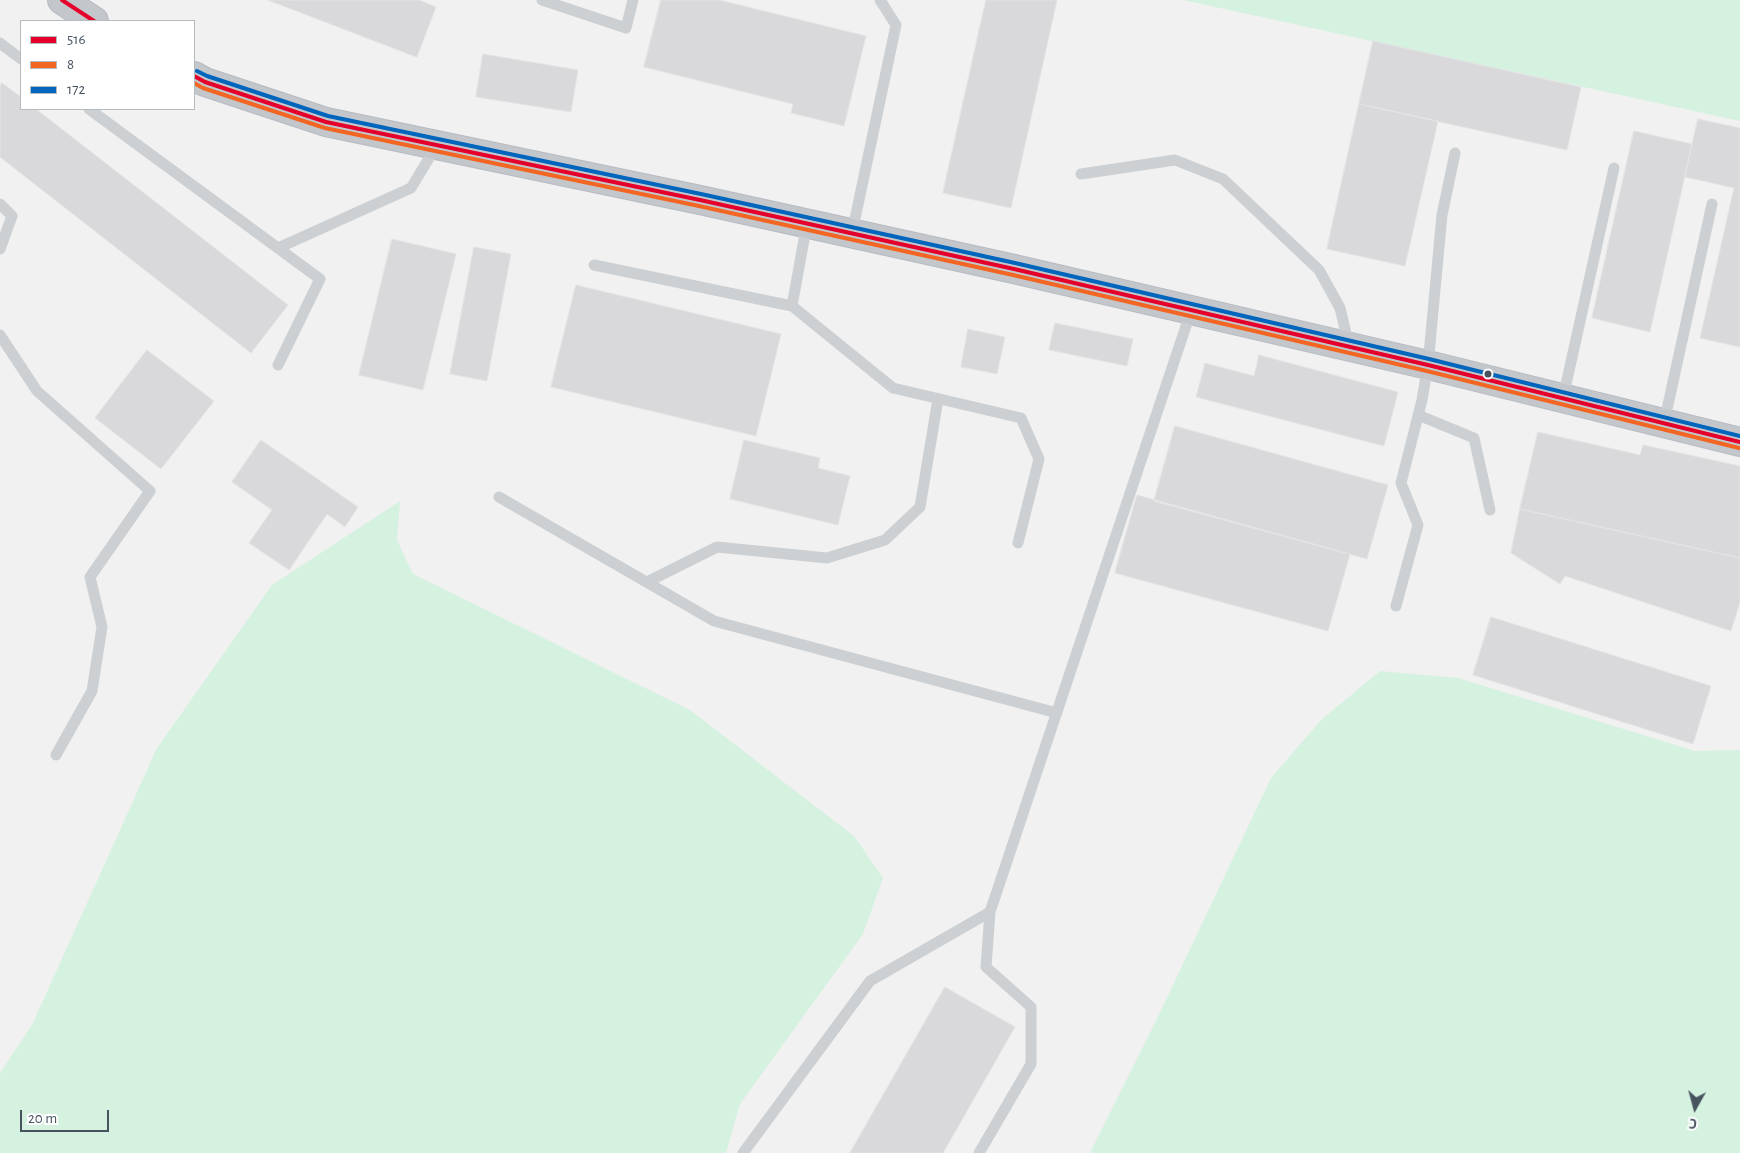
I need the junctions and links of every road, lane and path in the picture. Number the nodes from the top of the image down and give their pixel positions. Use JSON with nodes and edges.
{"nodes":[{"id":1,"x":62,"y":0,"type":"edge"},
{"id":2,"x":542,"y":0,"type":"edge"},
{"id":3,"x":633,"y":0,"type":"edge"},
{"id":4,"x":880,"y":0,"type":"edge"},
{"id":5,"x":92,"y":20,"type":"edge"},
{"id":6,"x":0,"y":43,"type":"edge"},
{"id":7,"x":20,"y":58,"type":"edge"},
{"id":8,"x":195,"y":77,"type":"edge"},
{"id":9,"x":90,"y":110,"type":"edge"},
{"id":10,"x":436,"y":145,"type":"junction"},
{"id":11,"x":1455,"y":153,"type":"dead end"},
{"id":12,"x":1614,"y":168,"type":"dead end"},
{"id":13,"x":1081,"y":174,"type":"dead end"},
{"id":14,"x":0,"y":204,"type":"edge"},
{"id":15,"x":1712,"y":204,"type":"dead end"},
{"id":16,"x":807,"y":223,"type":"junction"},
{"id":17,"x":852,"y":233,"type":"junction"},
{"id":18,"x":278,"y":248,"type":"junction"},
{"id":19,"x":0,"y":249,"type":"edge"},
{"id":20,"x":594,"y":265,"type":"dead end"},
{"id":21,"x":792,"y":306,"type":"junction"},
{"id":22,"x":1191,"y":311,"type":"junction"},
{"id":23,"x":0,"y":335,"type":"edge"},
{"id":24,"x":1349,"y":348,"type":"junction"},
{"id":25,"x":278,"y":365,"type":"dead end"},
{"id":26,"x":1428,"y":365,"type":"junction"},
{"id":27,"x":1563,"y":398,"type":"junction"},
{"id":28,"x":938,"y":399,"type":"junction"},
{"id":29,"x":1418,"y":415,"type":"junction"},
{"id":30,"x":1664,"y":423,"type":"junction"},
{"id":31,"x":1740,"y":442,"type":"edge"},
{"id":32,"x":499,"y":497,"type":"dead end"},
{"id":33,"x":1490,"y":510,"type":"dead end"},
{"id":34,"x":1018,"y":543,"type":"dead end"},
{"id":35,"x":648,"y":582,"type":"junction"},
{"id":36,"x":1396,"y":606,"type":"dead end"},
{"id":37,"x":1057,"y":713,"type":"junction"},
{"id":38,"x":56,"y":755,"type":"dead end"},
{"id":39,"x":990,"y":912,"type":"junction"},
{"id":40,"x":742,"y":1153,"type":"edge"},
{"id":41,"x":979,"y":1153,"type":"edge"}],
"edges":[{"from":1,"to":5,"type":"highway"},
{"from":2,"to":3,"type":"lane"},
{"from":4,"to":17,"type":"lane"},
{"from":6,"to":7,"type":"lane"},
{"from":8,"to":10,"type":"highway"},
{"from":9,"to":18,"type":"lane"},
{"from":10,"to":16,"type":"highway"},
{"from":10,"to":18,"type":"lane"},
{"from":11,"to":26,"type":"lane"},
{"from":12,"to":27,"type":"lane"},
{"from":13,"to":24,"type":"lane"},
{"from":14,"to":19,"type":"lane"},
{"from":15,"to":30,"type":"lane"},
{"from":16,"to":17,"type":"highway"},
{"from":16,"to":21,"type":"lane"},
{"from":17,"to":22,"type":"highway"},
{"from":18,"to":25,"type":"lane"},
{"from":20,"to":21,"type":"lane"},
{"from":21,"to":28,"type":"lane"},
{"from":22,"to":24,"type":"highway"},
{"from":22,"to":37,"type":"lane"},
{"from":23,"to":38,"type":"lane"},
{"from":24,"to":26,"type":"highway"},
{"from":26,"to":27,"type":"highway"},
{"from":26,"to":29,"type":"lane"},
{"from":27,"to":30,"type":"highway"},
{"from":28,"to":34,"type":"lane"},
{"from":28,"to":35,"type":"lane"},
{"from":29,"to":33,"type":"lane"},
{"from":29,"to":36,"type":"lane"},
{"from":30,"to":31,"type":"highway"},
{"from":32,"to":35,"type":"lane"},
{"from":35,"to":37,"type":"lane"},
{"from":37,"to":39,"type":"lane"},
{"from":39,"to":40,"type":"lane"},
{"from":39,"to":41,"type":"lane"}]}
